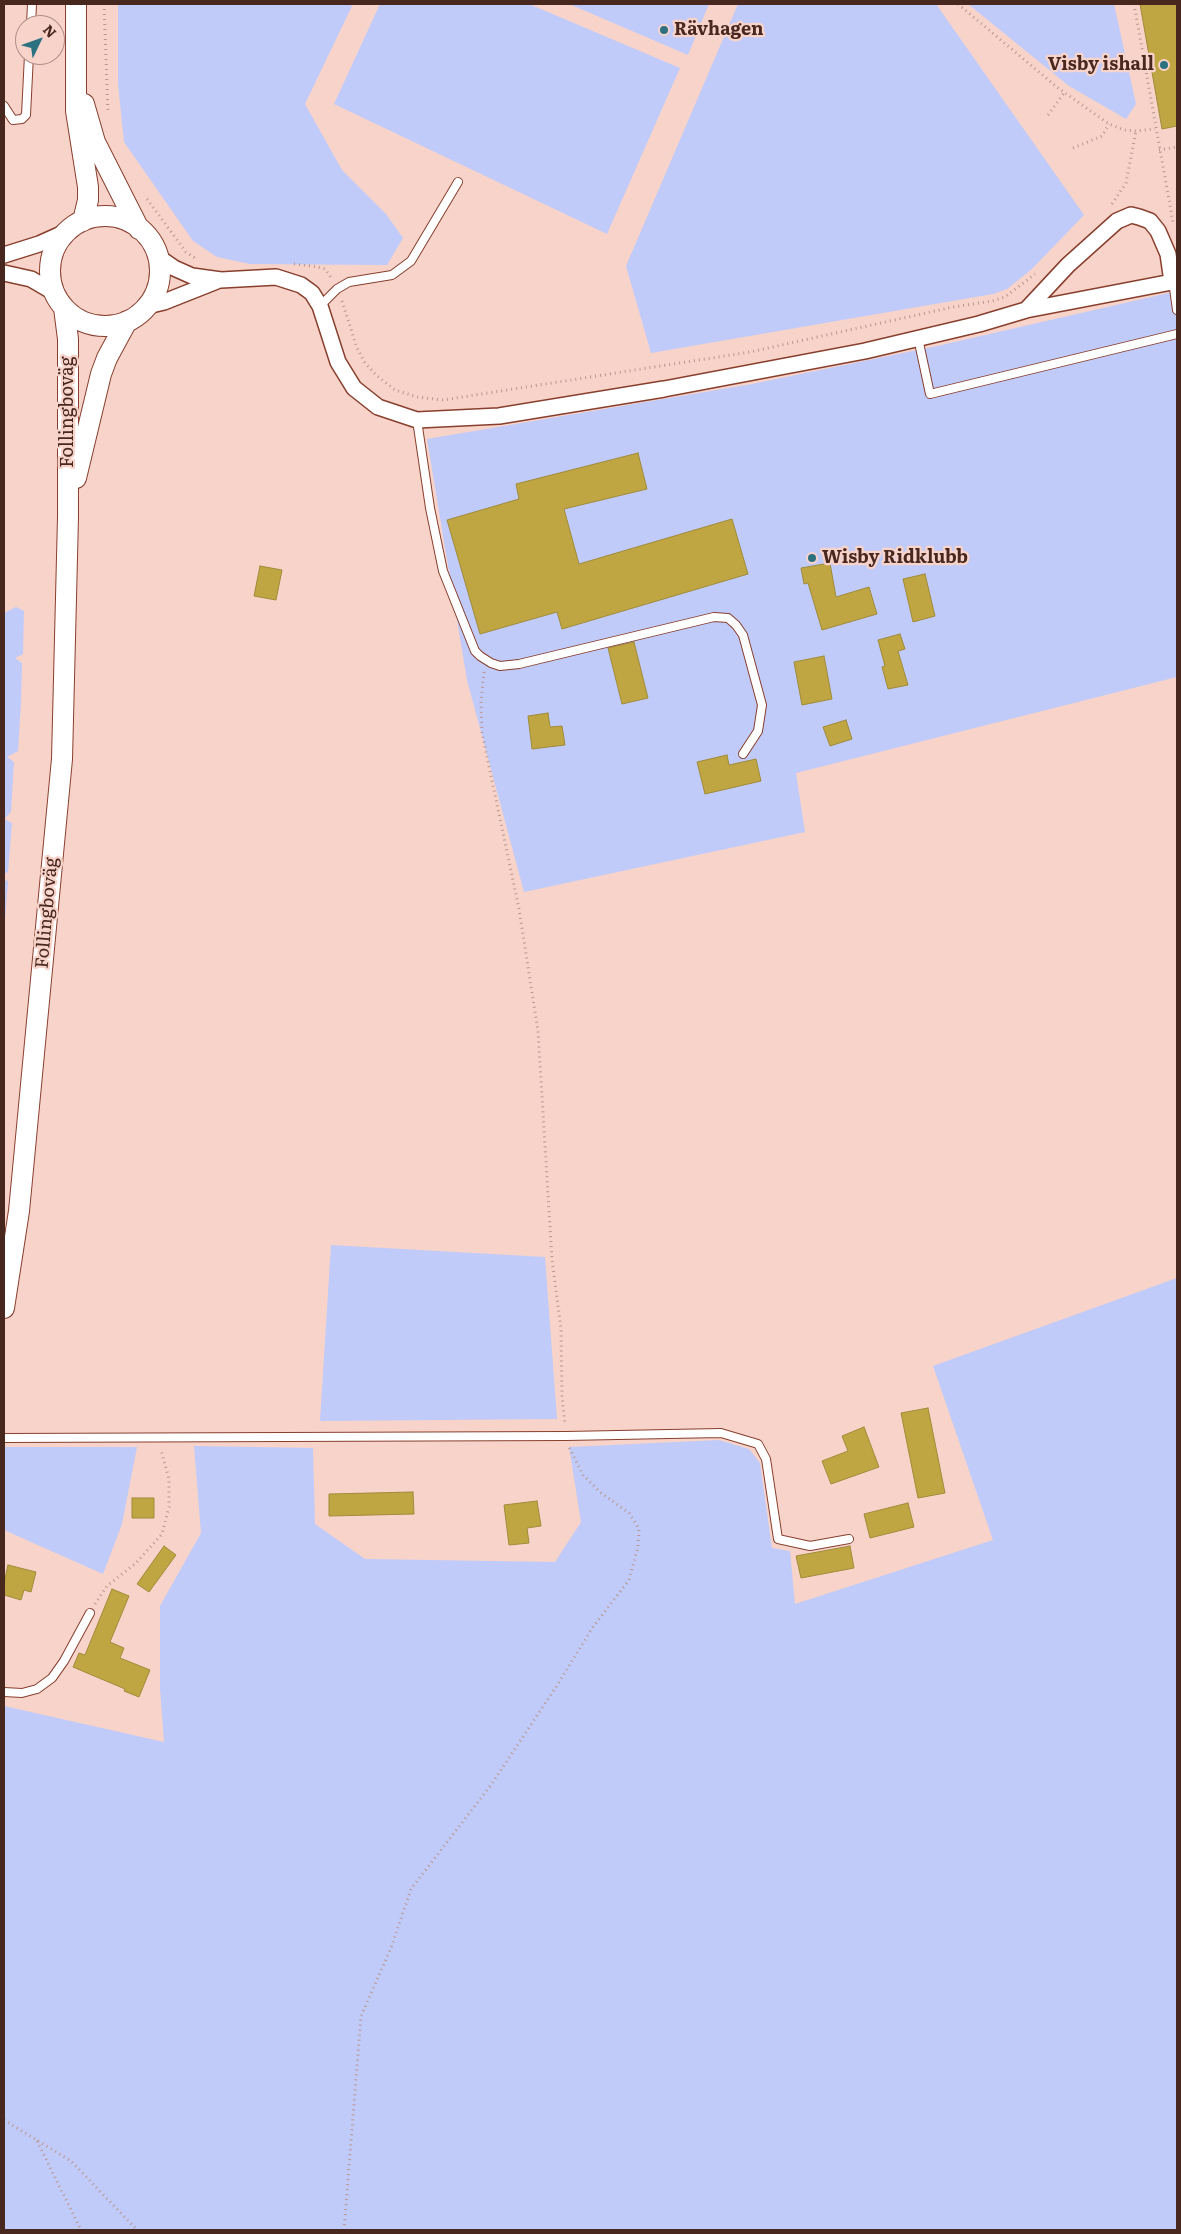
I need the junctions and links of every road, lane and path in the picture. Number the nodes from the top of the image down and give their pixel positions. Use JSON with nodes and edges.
{"nodes":[{"id":1,"x":76,"y":4,"type":"edge"},
{"id":2,"x":104,"y":4,"type":"edge"},
{"id":3,"x":958,"y":4,"type":"edge"},
{"id":4,"x":1134,"y":4,"type":"edge"},
{"id":5,"x":28,"y":65,"type":"edge"},
{"id":6,"x":75,"y":68,"type":"junction"},
{"id":7,"x":1064,"y":93,"type":"junction"},
{"id":8,"x":4,"y":106,"type":"edge"},
{"id":9,"x":1048,"y":115,"type":"dead end"},
{"id":10,"x":108,"y":116,"type":"dead end"},
{"id":11,"x":1108,"y":124,"type":"junction"},
{"id":12,"x":1155,"y":129,"type":"junction"},
{"id":13,"x":1136,"y":131,"type":"junction"},
{"id":14,"x":1177,"y":147,"type":"edge"},
{"id":15,"x":1073,"y":148,"type":"dead end"},
{"id":16,"x":1159,"y":150,"type":"junction"},
{"id":17,"x":458,"y":182,"type":"dead end"},
{"id":18,"x":145,"y":196,"type":"dead end"},
{"id":19,"x":1107,"y":209,"type":"dead end"},
{"id":20,"x":1174,"y":225,"type":"dead end"},
{"id":21,"x":75,"y":226,"type":"junction"},
{"id":22,"x":139,"y":229,"type":"junction"},
{"id":23,"x":4,"y":255,"type":"edge"},
{"id":24,"x":158,"y":257,"type":"junction"},
{"id":25,"x":203,"y":261,"type":"dead end"},
{"id":26,"x":289,"y":264,"type":"dead end"},
{"id":27,"x":4,"y":273,"type":"edge"},
{"id":28,"x":1036,"y":273,"type":"dead end"},
{"id":29,"x":221,"y":280,"type":"junction"},
{"id":30,"x":1174,"y":281,"type":"edge"},
{"id":31,"x":337,"y":290,"type":"junction"},
{"id":32,"x":60,"y":301,"type":"junction"},
{"id":33,"x":147,"y":306,"type":"junction"},
{"id":34,"x":320,"y":306,"type":"junction"},
{"id":35,"x":1026,"y":310,"type":"junction"},
{"id":36,"x":1177,"y":310,"type":"edge"},
{"id":37,"x":127,"y":321,"type":"junction"},
{"id":38,"x":1177,"y":334,"type":"edge"},
{"id":39,"x":918,"y":338,"type":"junction"},
{"id":40,"x":417,"y":420,"type":"junction"},
{"id":41,"x":68,"y":517,"type":"junction"},
{"id":42,"x":485,"y":660,"type":"junction"},
{"id":43,"x":743,"y":754,"type":"dead end"},
{"id":44,"x":4,"y":1308,"type":"edge"},
{"id":45,"x":566,"y":1436,"type":"junction"},
{"id":46,"x":157,"y":1437,"type":"junction"},
{"id":47,"x":4,"y":1438,"type":"edge"},
{"id":48,"x":849,"y":1538,"type":"dead end"},
{"id":49,"x":90,"y":1613,"type":"joint"},
{"id":50,"x":4,"y":1692,"type":"edge"},
{"id":51,"x":4,"y":2120,"type":"edge"},
{"id":52,"x":37,"y":2140,"type":"junction"},
{"id":53,"x":81,"y":2230,"type":"edge"},
{"id":54,"x":137,"y":2230,"type":"edge"},
{"id":55,"x":344,"y":2230,"type":"edge"}],
"edges":[{"from":1,"to":6,"type":"main road"},
{"from":2,"to":10,"type":"path"},
{"from":3,"to":7,"type":"path"},
{"from":4,"to":12,"type":"path"},
{"from":5,"to":8,"type":"lane"},
{"from":6,"to":21,"type":"main road"},
{"from":6,"to":22,"type":"main road"},
{"from":7,"to":9,"type":"path"},
{"from":7,"to":11,"type":"path"},
{"from":11,"to":13,"type":"path"},
{"from":11,"to":15,"type":"path"},
{"from":12,"to":13,"type":"path"},
{"from":12,"to":16,"type":"path"},
{"from":13,"to":19,"type":"path"},
{"from":14,"to":16,"type":"path"},
{"from":16,"to":20,"type":"path"},
{"from":17,"to":31,"type":"lane"},
{"from":18,"to":25,"type":"path"},
{"from":21,"to":22,"type":"main road"},
{"from":21,"to":23,"type":"street"},
{"from":21,"to":32,"type":"main road"},
{"from":22,"to":24,"type":"main road"},
{"from":24,"to":29,"type":"street"},
{"from":24,"to":33,"type":"main road"},
{"from":26,"to":31,"type":"path"},
{"from":27,"to":32,"type":"street"},
{"from":28,"to":31,"type":"path"},
{"from":29,"to":33,"type":"street"},
{"from":29,"to":34,"type":"street"},
{"from":30,"to":35,"type":"street"},
{"from":30,"to":35,"type":"street"},
{"from":30,"to":36,"type":"lane"},
{"from":31,"to":34,"type":"lane"},
{"from":32,"to":37,"type":"main road"},
{"from":32,"to":41,"type":"main road","name":"Follingboväg"},
{"from":33,"to":37,"type":"main road"},
{"from":34,"to":40,"type":"street"},
{"from":35,"to":39,"type":"street"},
{"from":37,"to":41,"type":"main road","name":"Follingboväg"},
{"from":38,"to":39,"type":"lane"},
{"from":39,"to":40,"type":"street"},
{"from":40,"to":42,"type":"lane"},
{"from":41,"to":44,"type":"main road","name":"Follingboväg"},
{"from":42,"to":43,"type":"lane"},
{"from":42,"to":45,"type":"path"},
{"from":45,"to":46,"type":"lane"},
{"from":45,"to":48,"type":"lane"},
{"from":45,"to":55,"type":"path"},
{"from":46,"to":47,"type":"lane"},
{"from":46,"to":49,"type":"path"},
{"from":49,"to":50,"type":"lane"},
{"from":51,"to":52,"type":"path"},
{"from":52,"to":53,"type":"path"},
{"from":52,"to":54,"type":"path"}]}
